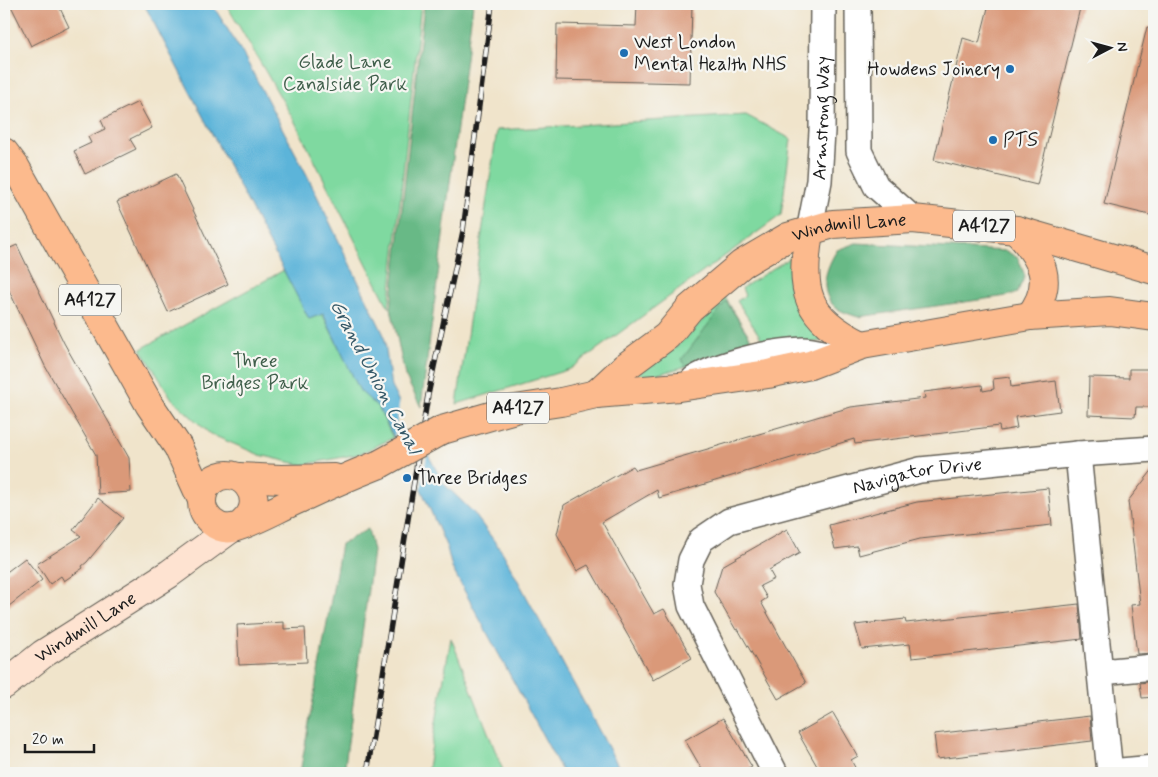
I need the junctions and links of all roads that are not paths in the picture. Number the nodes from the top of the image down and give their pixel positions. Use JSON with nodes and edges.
{"nodes":[{"id":1,"x":823,"y":4,"type":"edge"},
{"id":2,"x":858,"y":4,"type":"edge"},
{"id":3,"x":4,"y":152,"type":"edge"},
{"id":4,"x":913,"y":218,"type":"junction"},
{"id":5,"x":1016,"y":230,"type":"junction"},
{"id":6,"x":809,"y":232,"type":"junction"},
{"id":7,"x":1154,"y":270,"type":"edge"},
{"id":8,"x":1030,"y":316,"type":"junction"},
{"id":9,"x":1154,"y":317,"type":"edge"},
{"id":10,"x":862,"y":345,"type":"junction"},
{"id":11,"x":596,"y":394,"type":"junction"},
{"id":12,"x":178,"y":447,"type":"junction"},
{"id":13,"x":1154,"y":450,"type":"edge"},
{"id":14,"x":1078,"y":454,"type":"junction"},
{"id":15,"x":230,"y":476,"type":"junction"},
{"id":16,"x":342,"y":478,"type":"junction"},
{"id":17,"x":204,"y":507,"type":"junction"},
{"id":18,"x":238,"y":525,"type":"junction"},
{"id":19,"x":169,"y":574,"type":"junction"},
{"id":20,"x":1154,"y":667,"type":"edge"},
{"id":21,"x":1101,"y":672,"type":"junction"},
{"id":22,"x":4,"y":685,"type":"edge"},
{"id":23,"x":1154,"y":768,"type":"edge"},
{"id":24,"x":775,"y":773,"type":"edge"},
{"id":25,"x":1110,"y":773,"type":"edge"}],
"edges":[{"from":1,"to":6,"type":"street","name":"Armstrong Way"},
{"from":2,"to":4,"type":"street","name":"Armstrong Way"},
{"from":3,"to":12,"type":"main road","number":"A4127"},
{"from":4,"to":5,"type":"main road","name":"Windmill Lane","number":"A4127"},
{"from":4,"to":6,"type":"main road","name":"Windmill Lane","number":"A4127"},
{"from":5,"to":7,"type":"main road","name":"Windmill Lane","number":"A4127"},
{"from":5,"to":8,"type":"main road"},
{"from":6,"to":10,"type":"main road"},
{"from":6,"to":11,"type":"main road","name":"Windmill Lane","number":"A4127"},
{"from":8,"to":9,"type":"main road","name":"Windmill Lane","number":"A4127"},
{"from":8,"to":10,"type":"main road","name":"Windmill Lane","number":"A4127"},
{"from":10,"to":11,"type":"main road","name":"Windmill Lane","number":"A4127"},
{"from":11,"to":16,"type":"main road","name":"Windmill Lane","number":"A4127","bridge":true},
{"from":12,"to":15,"type":"main road","number":"A4127"},
{"from":12,"to":17,"type":"main road","number":"A4127"},
{"from":13,"to":14,"type":"street","name":"Navigator Drive"},
{"from":14,"to":21,"type":"street"},
{"from":14,"to":24,"type":"street","name":"Navigator Drive"},
{"from":15,"to":16,"type":"main road","name":"Windmill Lane","number":"A4127"},
{"from":15,"to":17,"type":"main road"},
{"from":15,"to":18,"type":"main road","number":"A4127"},
{"from":16,"to":18,"type":"main road","name":"Windmill Lane","number":"A4127"},
{"from":17,"to":18,"type":"main road"},
{"from":17,"to":19,"type":"main road","name":"Windmill Lane"},
{"from":18,"to":19,"type":"main road","name":"Windmill Lane"},
{"from":19,"to":22,"type":"main road","name":"Windmill Lane"},
{"from":20,"to":21,"type":"street"},
{"from":21,"to":25,"type":"street"},
{"from":23,"to":25,"type":"street"}]}
